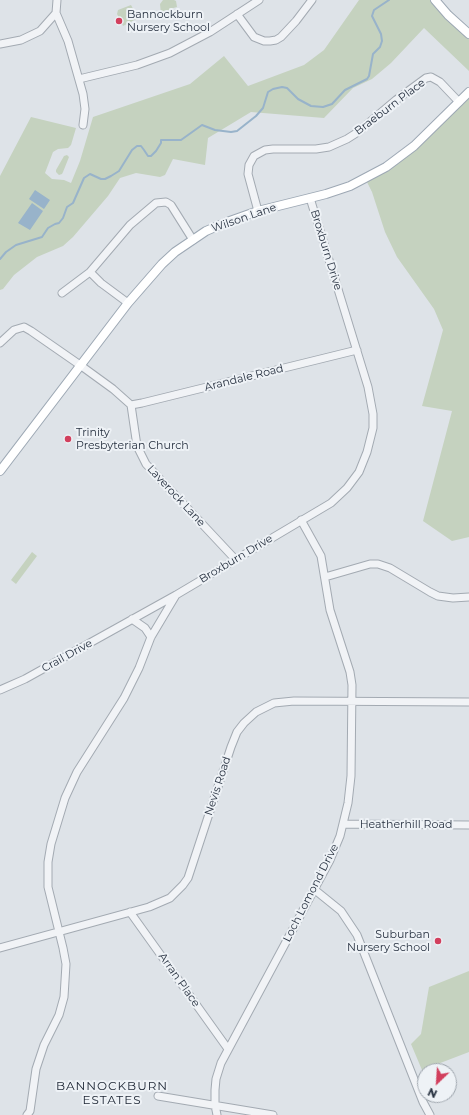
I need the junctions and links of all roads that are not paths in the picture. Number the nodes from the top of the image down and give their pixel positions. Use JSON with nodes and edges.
{"nodes":[{"id":1,"x":57,"y":0,"type":"edge"},
{"id":2,"x":259,"y":0,"type":"edge"},
{"id":3,"x":312,"y":0,"type":"edge"},
{"id":4,"x":435,"y":0,"type":"edge"},
{"id":5,"x":56,"y":13,"type":"junction"},
{"id":6,"x":238,"y":14,"type":"junction"},
{"id":7,"x":469,"y":34,"type":"edge"},
{"id":8,"x":0,"y":44,"type":"edge"},
{"id":9,"x":79,"y":79,"type":"junction"},
{"id":10,"x":469,"y":92,"type":"edge"},
{"id":11,"x":459,"y":102,"type":"junction"},
{"id":12,"x":82,"y":125,"type":"dead end"},
{"id":13,"x":310,"y":198,"type":"junction"},
{"id":14,"x":258,"y":211,"type":"junction"},
{"id":15,"x":192,"y":240,"type":"junction"},
{"id":16,"x":90,"y":272,"type":"junction"},
{"id":17,"x":62,"y":293,"type":"dead end"},
{"id":18,"x":128,"y":303,"type":"junction"},
{"id":19,"x":0,"y":343,"type":"edge"},
{"id":20,"x":357,"y":350,"type":"junction"},
{"id":21,"x":80,"y":365,"type":"junction"},
{"id":22,"x":131,"y":405,"type":"junction"},
{"id":23,"x":0,"y":471,"type":"edge"},
{"id":24,"x":301,"y":520,"type":"junction"},
{"id":25,"x":235,"y":559,"type":"junction"},
{"id":26,"x":325,"y":577,"type":"junction"},
{"id":27,"x":176,"y":595,"type":"junction"},
{"id":28,"x":469,"y":597,"type":"edge"},
{"id":29,"x":132,"y":619,"type":"junction"},
{"id":30,"x":151,"y":637,"type":"junction"},
{"id":31,"x":0,"y":690,"type":"edge"},
{"id":32,"x":351,"y":701,"type":"junction"},
{"id":33,"x":469,"y":702,"type":"edge"},
{"id":34,"x":342,"y":824,"type":"junction"},
{"id":35,"x":469,"y":825,"type":"edge"},
{"id":36,"x":315,"y":890,"type":"junction"},
{"id":37,"x":130,"y":912,"type":"junction"},
{"id":38,"x":58,"y":931,"type":"junction"},
{"id":39,"x":0,"y":948,"type":"edge"},
{"id":40,"x":228,"y":1049,"type":"junction"},
{"id":41,"x":158,"y":1096,"type":"dead end"},
{"id":42,"x":215,"y":1105,"type":"junction"},
{"id":43,"x":31,"y":1114,"type":"edge"},
{"id":44,"x":217,"y":1115,"type":"edge"},
{"id":45,"x":272,"y":1115,"type":"edge"},
{"id":46,"x":430,"y":1115,"type":"edge"}],
"edges":[{"from":1,"to":5,"type":"street"},
{"from":2,"to":6,"type":"street"},
{"from":3,"to":6,"type":"street"},
{"from":4,"to":7,"type":"main road"},
{"from":5,"to":8,"type":"street"},
{"from":5,"to":9,"type":"street"},
{"from":6,"to":9,"type":"street"},
{"from":9,"to":12,"type":"street"},
{"from":10,"to":11,"type":"main road","name":"Wilson Lane"},
{"from":11,"to":13,"type":"main road","name":"Wilson Lane"},
{"from":11,"to":14,"type":"street","name":"Braeburn Place"},
{"from":13,"to":14,"type":"main road","name":"Wilson Lane"},
{"from":13,"to":20,"type":"street","name":"Broxburn Drive"},
{"from":14,"to":15,"type":"main road","name":"Wilson Lane"},
{"from":15,"to":16,"type":"street"},
{"from":15,"to":18,"type":"main road","name":"Wilson Lane"},
{"from":16,"to":17,"type":"street"},
{"from":16,"to":18,"type":"street"},
{"from":18,"to":21,"type":"main road","name":"Wilson Lane"},
{"from":19,"to":21,"type":"street"},
{"from":20,"to":22,"type":"street","name":"Arandale Road"},
{"from":20,"to":24,"type":"street","name":"Broxburn Drive"},
{"from":21,"to":22,"type":"street"},
{"from":21,"to":23,"type":"main road","name":"Wilson Lane"},
{"from":22,"to":25,"type":"street","name":"Laverock Lane"},
{"from":24,"to":25,"type":"street","name":"Broxburn Drive"},
{"from":24,"to":26,"type":"street","name":"Loch Lomond Drive"},
{"from":25,"to":27,"type":"street","name":"Broxburn Drive"},
{"from":26,"to":28,"type":"street"},
{"from":26,"to":32,"type":"street","name":"Loch Lomond Drive"},
{"from":27,"to":29,"type":"street","name":"Crail Drive"},
{"from":27,"to":30,"type":"street","name":"Broxburn Drive"},
{"from":29,"to":30,"type":"street"},
{"from":29,"to":31,"type":"street","name":"Crail Drive"},
{"from":30,"to":38,"type":"street","name":"Broxburn Drive"},
{"from":32,"to":33,"type":"street","name":"Nevis Road"},
{"from":32,"to":34,"type":"street","name":"Loch Lomond Drive"},
{"from":32,"to":37,"type":"street","name":"Nevis Road"},
{"from":34,"to":35,"type":"street","name":"Heatherhill Road"},
{"from":34,"to":36,"type":"street","name":"Loch Lomond Drive"},
{"from":36,"to":40,"type":"street","name":"Loch Lomond Drive"},
{"from":36,"to":46,"type":"street"},
{"from":37,"to":38,"type":"street","name":"Nevis Road"},
{"from":37,"to":40,"type":"street","name":"Arran Place"},
{"from":38,"to":39,"type":"street","name":"Nevis Road"},
{"from":38,"to":43,"type":"street","name":"Broxburn Drive"},
{"from":40,"to":42,"type":"street","name":"Loch Lomond Drive"},
{"from":41,"to":42,"type":"street"},
{"from":42,"to":44,"type":"street","name":"Loch Lomond Drive"},
{"from":42,"to":45,"type":"street"}]}
